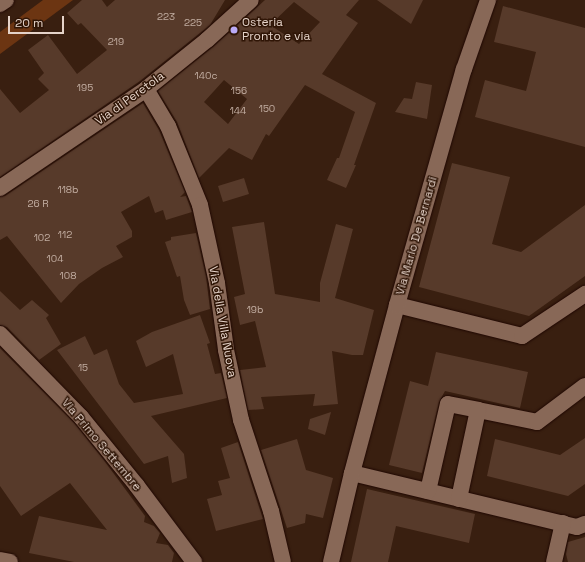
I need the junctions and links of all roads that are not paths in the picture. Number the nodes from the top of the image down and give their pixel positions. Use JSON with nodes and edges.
{"nodes":[{"id":1,"x":6,"y":0,"type":"edge"},
{"id":2,"x":251,"y":0,"type":"edge"},
{"id":3,"x":488,"y":0,"type":"edge"},
{"id":4,"x":0,"y":4,"type":"edge"},
{"id":5,"x":146,"y":89,"type":"junction"},
{"id":6,"x":0,"y":188,"type":"edge"},
{"id":7,"x":585,"y":294,"type":"edge"},
{"id":8,"x":397,"y":305,"type":"junction"},
{"id":9,"x":0,"y":334,"type":"edge"},
{"id":10,"x":585,"y":386,"type":"edge"},
{"id":11,"x":478,"y":410,"type":"junction"},
{"id":12,"x":352,"y":473,"type":"junction"},
{"id":13,"x":428,"y":491,"type":"junction"},
{"id":14,"x":460,"y":499,"type":"junction"},
{"id":15,"x":563,"y":523,"type":"junction"},
{"id":16,"x":585,"y":524,"type":"edge"},
{"id":17,"x":0,"y":560,"type":"edge"},
{"id":18,"x":10,"y":562,"type":"edge"},
{"id":19,"x":194,"y":562,"type":"edge"},
{"id":20,"x":283,"y":562,"type":"edge"},
{"id":21,"x":331,"y":562,"type":"edge"},
{"id":22,"x":554,"y":562,"type":"edge"}],
"edges":[{"from":1,"to":4,"type":"street"},
{"from":2,"to":5,"type":"street","name":"Via di Peretola"},
{"from":3,"to":8,"type":"street","name":"Via Mario De Bernardi"},
{"from":5,"to":6,"type":"street","name":"Via di Peretola"},
{"from":5,"to":20,"type":"street","name":"Via della Villa Nuova"},
{"from":7,"to":8,"type":"street"},
{"from":8,"to":12,"type":"street","name":"Via Mario De Bernardi"},
{"from":9,"to":19,"type":"street","name":"Via Primo Settembre"},
{"from":10,"to":11,"type":"street"},
{"from":11,"to":13,"type":"street"},
{"from":11,"to":14,"type":"street"},
{"from":12,"to":13,"type":"street"},
{"from":12,"to":21,"type":"street","name":"Via Mario De Bernardi"},
{"from":13,"to":14,"type":"street"},
{"from":14,"to":15,"type":"street"},
{"from":15,"to":16,"type":"street"},
{"from":15,"to":22,"type":"street"},
{"from":17,"to":18,"type":"street"}]}
